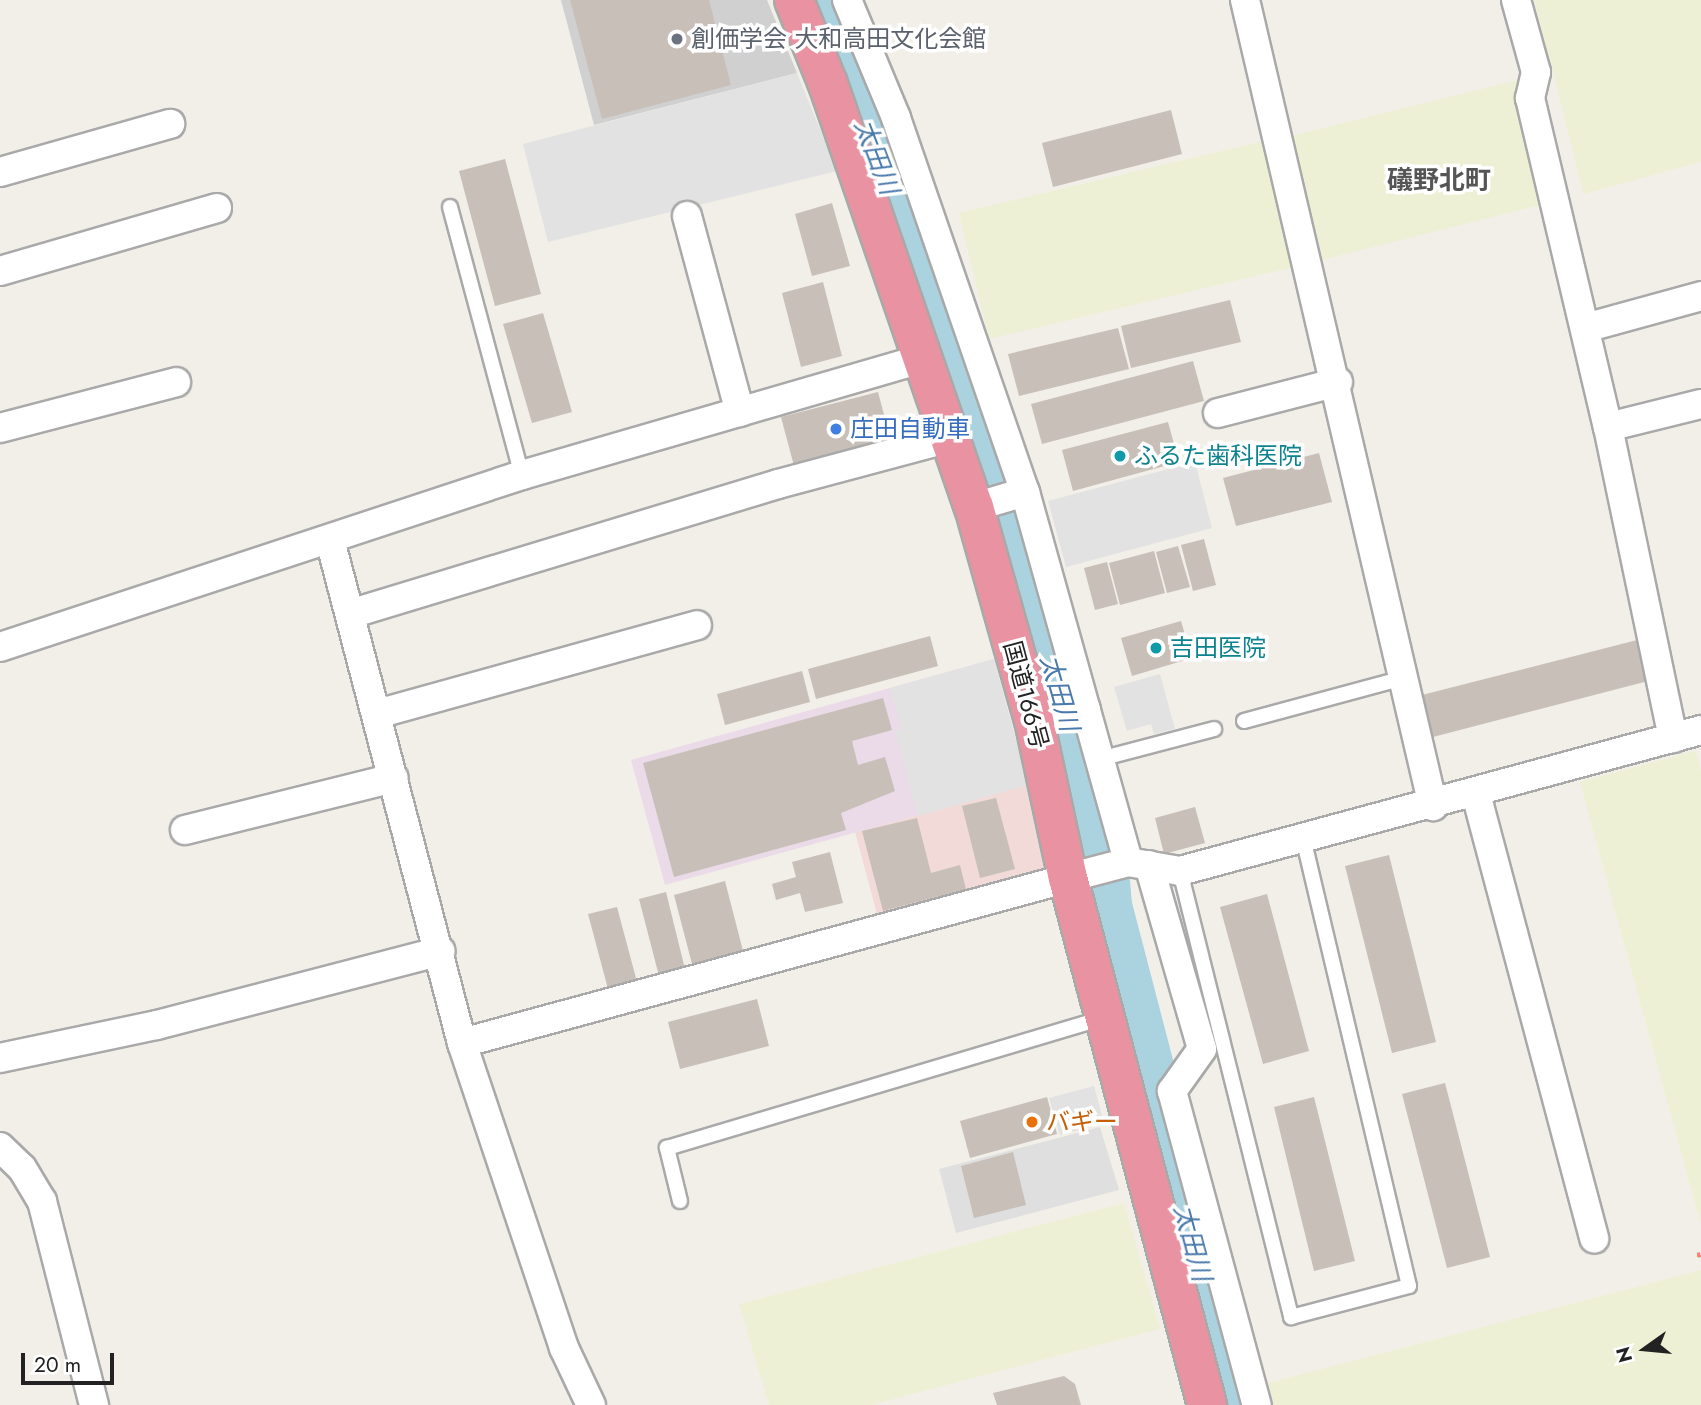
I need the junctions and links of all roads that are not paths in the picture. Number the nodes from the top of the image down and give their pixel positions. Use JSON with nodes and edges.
{"nodes":[{"id":1,"x":793,"y":0,"type":"edge"},
{"id":2,"x":847,"y":0,"type":"edge"},
{"id":3,"x":1245,"y":0,"type":"edge"},
{"id":4,"x":1516,"y":0,"type":"edge"},
{"id":5,"x":170,"y":124,"type":"dead end"},
{"id":6,"x":0,"y":172,"type":"edge"},
{"id":7,"x":450,"y":207,"type":"dead end"},
{"id":8,"x":217,"y":208,"type":"dead end"},
{"id":9,"x":687,"y":216,"type":"dead end"},
{"id":10,"x":0,"y":271,"type":"edge"},
{"id":11,"x":1701,"y":296,"type":"edge"},
{"id":12,"x":1585,"y":328,"type":"junction"},
{"id":13,"x":925,"y":358,"type":"junction"},
{"id":14,"x":176,"y":382,"type":"dead end"},
{"id":15,"x":1338,"y":382,"type":"junction"},
{"id":16,"x":1701,"y":404,"type":"edge"},
{"id":17,"x":740,"y":412,"type":"junction"},
{"id":18,"x":1218,"y":413,"type":"dead end"},
{"id":19,"x":1608,"y":427,"type":"junction"},
{"id":20,"x":0,"y":428,"type":"edge"},
{"id":21,"x":953,"y":437,"type":"junction"},
{"id":22,"x":522,"y":475,"type":"junction"},
{"id":23,"x":1001,"y":499,"type":"junction"},
{"id":24,"x":330,"y":540,"type":"junction"},
{"id":25,"x":350,"y":614,"type":"junction"},
{"id":26,"x":697,"y":625,"type":"dead end"},
{"id":27,"x":0,"y":647,"type":"edge"},
{"id":28,"x":1403,"y":678,"type":"junction"},
{"id":29,"x":1083,"y":710,"type":"junction"},
{"id":30,"x":377,"y":714,"type":"junction"},
{"id":31,"x":1042,"y":719,"type":"junction"},
{"id":32,"x":1244,"y":721,"type":"dead end"},
{"id":33,"x":1214,"y":729,"type":"dead end"},
{"id":34,"x":1701,"y":730,"type":"edge"},
{"id":35,"x":1673,"y":738,"type":"junction"},
{"id":36,"x":1100,"y":760,"type":"junction"},
{"id":37,"x":394,"y":778,"type":"junction"},
{"id":38,"x":1476,"y":794,"type":"junction"},
{"id":39,"x":1433,"y":806,"type":"junction"},
{"id":40,"x":185,"y":830,"type":"dead end"},
{"id":41,"x":1303,"y":839,"type":"junction"},
{"id":42,"x":1133,"y":864,"type":"junction"},
{"id":43,"x":1180,"y":871,"type":"junction"},
{"id":44,"x":1075,"y":876,"type":"junction"},
{"id":45,"x":441,"y":951,"type":"junction"},
{"id":46,"x":1105,"y":1018,"type":"junction"},
{"id":47,"x":462,"y":1042,"type":"junction"},
{"id":48,"x":0,"y":1058,"type":"edge"},
{"id":49,"x":0,"y":1147,"type":"edge"},
{"id":50,"x":680,"y":1201,"type":"dead end"},
{"id":51,"x":1594,"y":1240,"type":"dead end"},
{"id":52,"x":94,"y":1405,"type":"edge"},
{"id":53,"x":591,"y":1405,"type":"edge"},
{"id":54,"x":1207,"y":1405,"type":"edge"},
{"id":55,"x":1256,"y":1405,"type":"edge"}],
"edges":[{"from":1,"to":13,"type":"highway","name":"国道166号"},
{"from":2,"to":23,"type":"street"},
{"from":3,"to":15,"type":"street"},
{"from":4,"to":12,"type":"street"},
{"from":5,"to":6,"type":"street"},
{"from":7,"to":22,"type":"lane"},
{"from":8,"to":10,"type":"street"},
{"from":9,"to":17,"type":"street"},
{"from":11,"to":12,"type":"street"},
{"from":12,"to":19,"type":"street"},
{"from":13,"to":17,"type":"street"},
{"from":13,"to":21,"type":"highway","name":"国道166号"},
{"from":14,"to":20,"type":"street"},
{"from":15,"to":18,"type":"street"},
{"from":15,"to":28,"type":"street"},
{"from":16,"to":19,"type":"street"},
{"from":17,"to":22,"type":"street"},
{"from":19,"to":35,"type":"street"},
{"from":21,"to":23,"type":"highway","name":"国道166号"},
{"from":21,"to":25,"type":"street"},
{"from":22,"to":24,"type":"street"},
{"from":23,"to":29,"type":"street"},
{"from":23,"to":31,"type":"highway","name":"国道166号"},
{"from":24,"to":25,"type":"street"},
{"from":24,"to":27,"type":"street"},
{"from":25,"to":30,"type":"street"},
{"from":26,"to":30,"type":"street"},
{"from":28,"to":32,"type":"lane"},
{"from":28,"to":39,"type":"street"},
{"from":29,"to":31,"type":"street"},
{"from":29,"to":36,"type":"street"},
{"from":30,"to":37,"type":"street"},
{"from":31,"to":44,"type":"highway","name":"国道166号"},
{"from":33,"to":36,"type":"lane"},
{"from":34,"to":35,"type":"street"},
{"from":35,"to":38,"type":"street"},
{"from":36,"to":42,"type":"street"},
{"from":37,"to":40,"type":"street"},
{"from":37,"to":45,"type":"street"},
{"from":38,"to":39,"type":"street"},
{"from":38,"to":51,"type":"street"},
{"from":39,"to":41,"type":"street"},
{"from":41,"to":43,"type":"street"},
{"from":41,"to":43,"type":"lane"},
{"from":42,"to":43,"type":"street"},
{"from":42,"to":44,"type":"street"},
{"from":42,"to":55,"type":"street"},
{"from":44,"to":46,"type":"highway","name":"国道166号"},
{"from":44,"to":47,"type":"street"},
{"from":45,"to":47,"type":"street"},
{"from":45,"to":48,"type":"street"},
{"from":46,"to":50,"type":"lane"},
{"from":46,"to":54,"type":"highway","name":"国道166号"},
{"from":47,"to":53,"type":"street"},
{"from":49,"to":52,"type":"street"}]}
